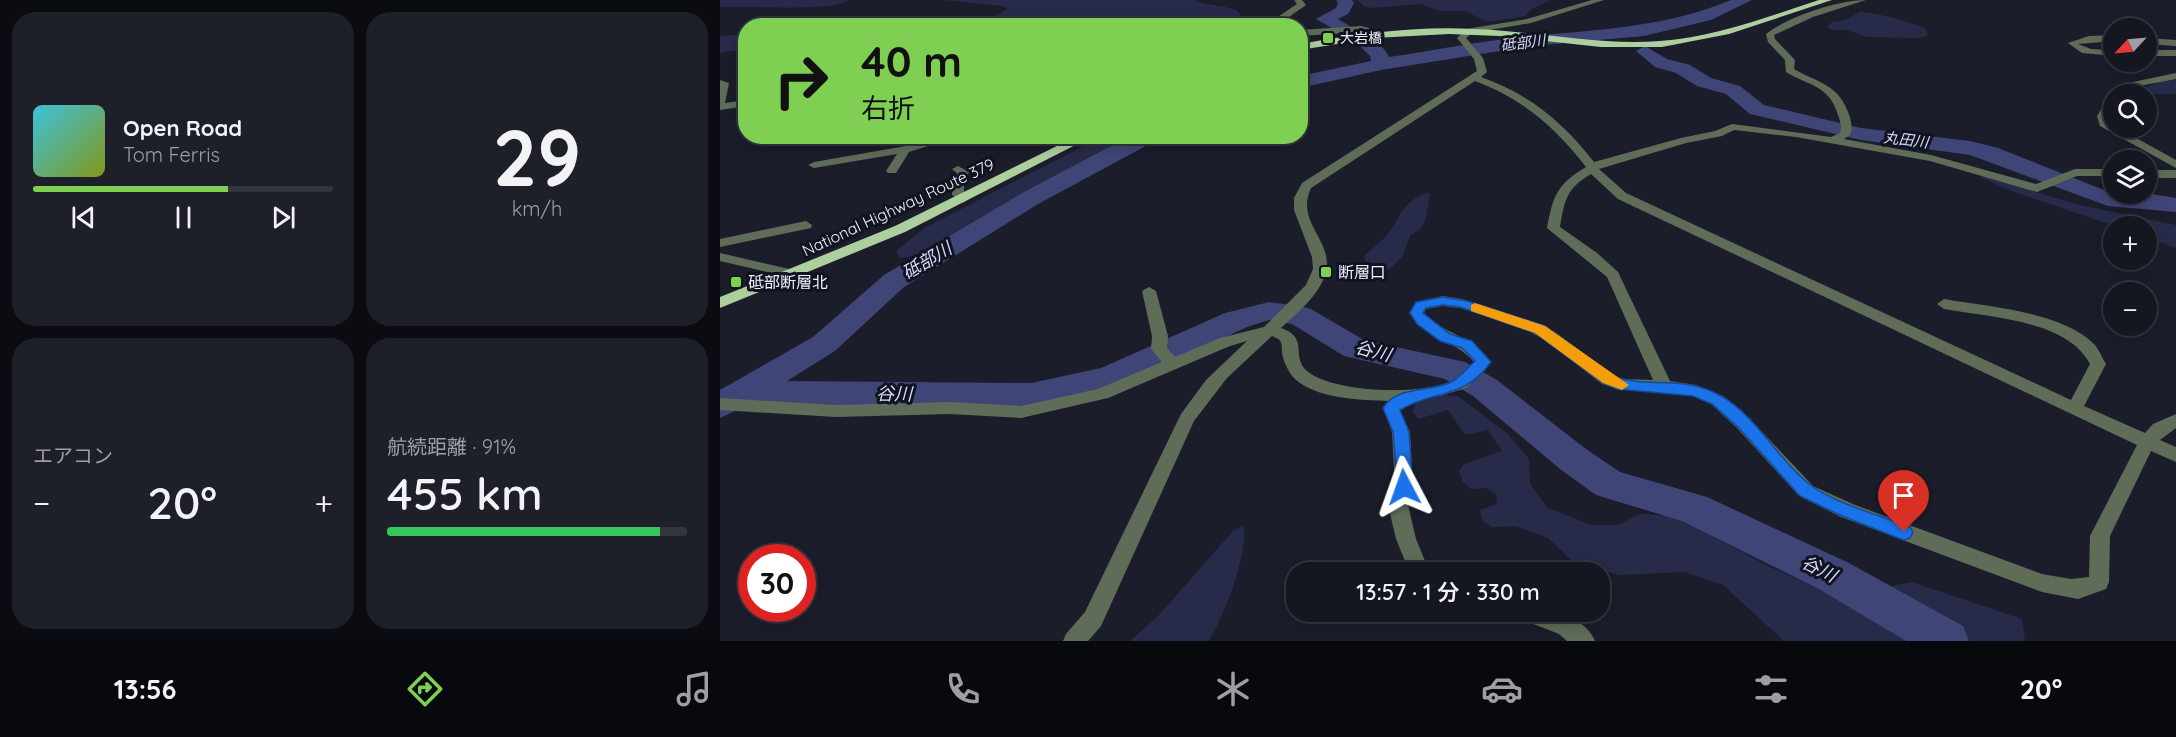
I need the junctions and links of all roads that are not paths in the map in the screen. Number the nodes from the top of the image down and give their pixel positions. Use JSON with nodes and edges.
{"nodes":[{"id":1,"x":1298,"y":0,"type":"edge"},
{"id":2,"x":1600,"y":0,"type":"edge"},
{"id":3,"x":1828,"y":0,"type":"edge"},
{"id":4,"x":1862,"y":0,"type":"edge"},
{"id":5,"x":1818,"y":16,"type":"dead end"},
{"id":6,"x":1282,"y":18,"type":"edge"},
{"id":7,"x":1806,"y":18,"type":"junction"},
{"id":8,"x":1756,"y":22,"type":"junction"},
{"id":9,"x":1469,"y":31,"type":"junction"},
{"id":10,"x":1308,"y":32,"type":"edge"},
{"id":11,"x":1388,"y":33,"type":"junction"},
{"id":12,"x":2103,"y":38,"type":"edge"},
{"id":13,"x":2157,"y":41,"type":"edge"},
{"id":14,"x":2176,"y":43,"type":"edge"},
{"id":15,"x":1308,"y":46,"type":"edge"},
{"id":16,"x":2103,"y":52,"type":"edge"},
{"id":17,"x":2157,"y":53,"type":"edge"},
{"id":18,"x":2176,"y":53,"type":"edge"},
{"id":19,"x":2176,"y":76,"type":"edge"},
{"id":20,"x":1476,"y":78,"type":"junction"},
{"id":21,"x":720,"y":83,"type":"edge"},
{"id":22,"x":2136,"y":84,"type":"edge"},
{"id":23,"x":738,"y":104,"type":"edge"},
{"id":24,"x":723,"y":105,"type":"edge"},
{"id":25,"x":720,"y":115,"type":"edge"},
{"id":26,"x":2129,"y":138,"type":"edge"},
{"id":27,"x":1831,"y":141,"type":"junction"},
{"id":28,"x":923,"y":144,"type":"edge"},
{"id":29,"x":1071,"y":144,"type":"edge"},
{"id":30,"x":904,"y":151,"type":"junction"},
{"id":31,"x":814,"y":165,"type":"dead end"},
{"id":32,"x":2176,"y":165,"type":"edge"},
{"id":33,"x":958,"y":169,"type":"dead end"},
{"id":34,"x":1591,"y":169,"type":"junction"},
{"id":35,"x":892,"y":171,"type":"dead end"},
{"id":36,"x":2103,"y":173,"type":"edge"},
{"id":37,"x":2157,"y":174,"type":"edge"},
{"id":38,"x":2176,"y":174,"type":"edge"},
{"id":39,"x":963,"y":199,"type":"junction"},
{"id":40,"x":806,"y":225,"type":"dead end"},
{"id":41,"x":720,"y":243,"type":"edge"},
{"id":42,"x":720,"y":257,"type":"edge"},
{"id":43,"x":793,"y":274,"type":"junction"},
{"id":44,"x":1149,"y":291,"type":"dead end"},
{"id":45,"x":720,"y":303,"type":"edge"},
{"id":46,"x":1944,"y":304,"type":"dead end"},
{"id":47,"x":1274,"y":326,"type":"junction"},
{"id":48,"x":1167,"y":358,"type":"junction"},
{"id":49,"x":1664,"y":386,"type":"junction"},
{"id":50,"x":1414,"y":394,"type":"junction"},
{"id":51,"x":720,"y":404,"type":"edge"},
{"id":52,"x":2074,"y":409,"type":"junction"},
{"id":53,"x":2176,"y":420,"type":"edge"},
{"id":54,"x":2147,"y":442,"type":"junction"},
{"id":55,"x":2176,"y":455,"type":"edge"},
{"id":56,"x":1415,"y":562,"type":"edge"},
{"id":57,"x":1554,"y":622,"type":"edge"},
{"id":58,"x":1074,"y":641,"type":"edge"},
{"id":59,"x":1584,"y":641,"type":"edge"}],
"edges":[{"from":1,"to":6,"type":"street"},
{"from":2,"to":9,"type":"street"},
{"from":3,"to":8,"type":"highway"},
{"from":4,"to":7,"type":"street"},
{"from":5,"to":7,"type":"street"},
{"from":7,"to":8,"type":"street"},
{"from":7,"to":27,"type":"street"},
{"from":8,"to":9,"type":"highway"},
{"from":9,"to":11,"type":"highway"},
{"from":9,"to":20,"type":"street"},
{"from":10,"to":11,"type":"street"},
{"from":11,"to":15,"type":"highway"},
{"from":12,"to":16,"type":"street"},
{"from":13,"to":14,"type":"street"},
{"from":17,"to":18,"type":"street"},
{"from":19,"to":22,"type":"street"},
{"from":20,"to":34,"type":"street"},
{"from":20,"to":47,"type":"street"},
{"from":21,"to":24,"type":"street"},
{"from":23,"to":24,"type":"street"},
{"from":24,"to":25,"type":"street"},
{"from":26,"to":32,"type":"street"},
{"from":27,"to":34,"type":"street"},
{"from":27,"to":36,"type":"street"},
{"from":28,"to":30,"type":"street"},
{"from":29,"to":39,"type":"highway","name":"National Highway Route 379"},
{"from":30,"to":31,"type":"street"},
{"from":30,"to":35,"type":"street"},
{"from":33,"to":39,"type":"street"},
{"from":34,"to":49,"type":"street"},
{"from":34,"to":52,"type":"street"},
{"from":37,"to":38,"type":"street"},
{"from":39,"to":43,"type":"highway","name":"National Highway Route 379"},
{"from":40,"to":41,"type":"street"},
{"from":42,"to":43,"type":"street"},
{"from":43,"to":45,"type":"highway","name":"National Highway Route 379"},
{"from":44,"to":48,"type":"street"},
{"from":46,"to":52,"type":"street"},
{"from":47,"to":48,"type":"street"},
{"from":47,"to":50,"type":"street"},
{"from":47,"to":58,"type":"street"},
{"from":48,"to":51,"type":"street"},
{"from":49,"to":50,"type":"street"},
{"from":49,"to":54,"type":"street"},
{"from":50,"to":56,"type":"street"},
{"from":52,"to":54,"type":"street"},
{"from":53,"to":54,"type":"street"},
{"from":54,"to":55,"type":"street"},
{"from":57,"to":59,"type":"street"}]}
